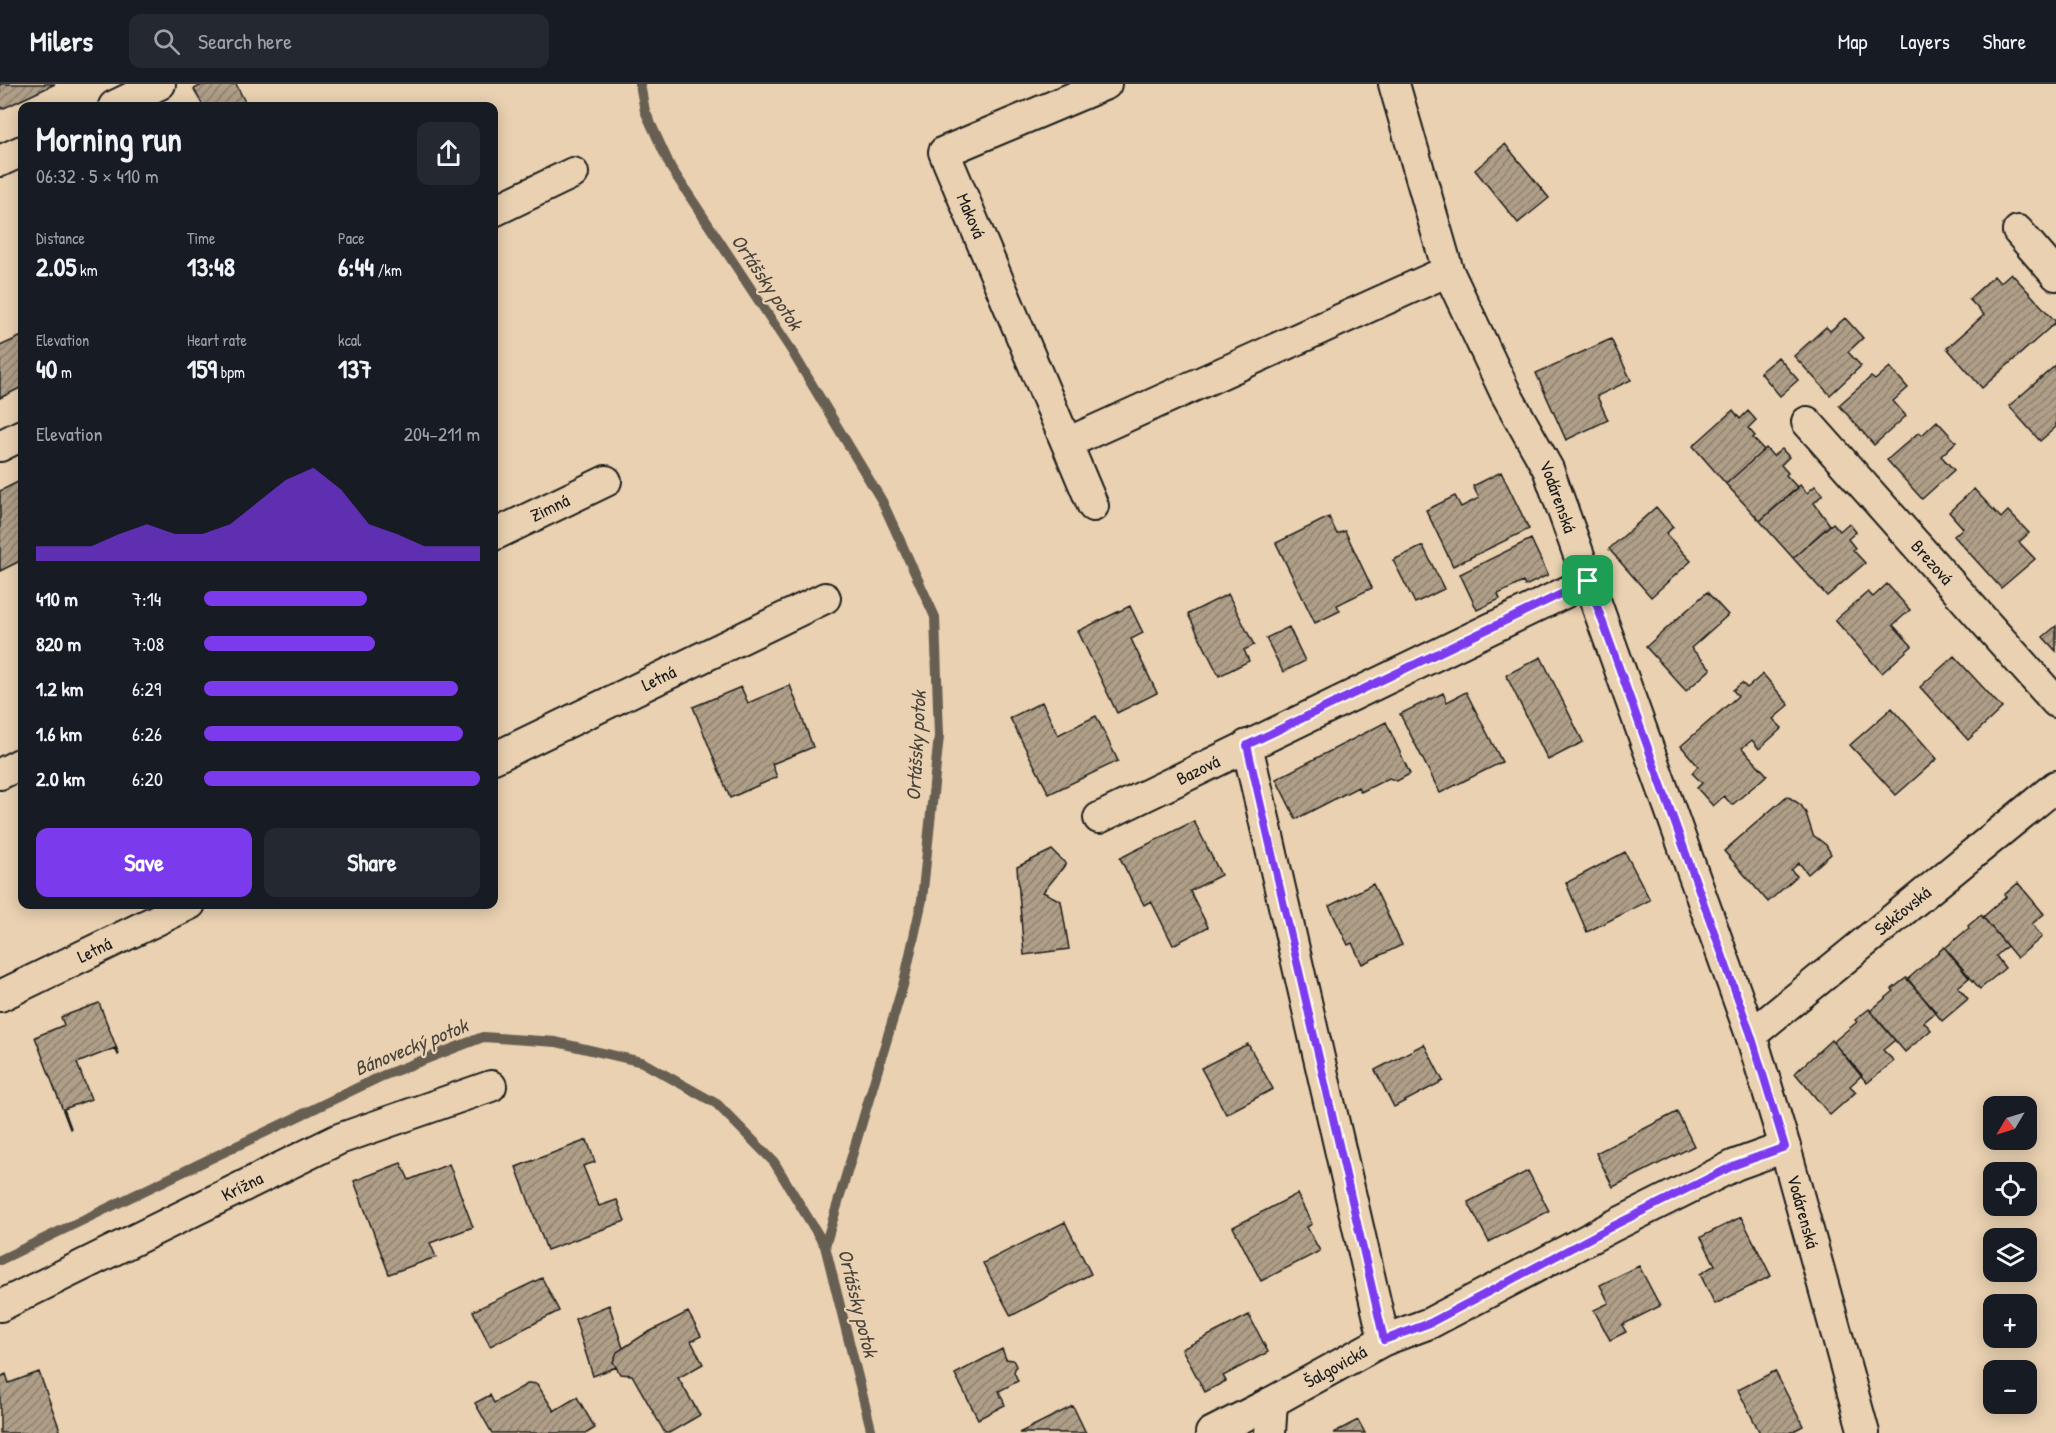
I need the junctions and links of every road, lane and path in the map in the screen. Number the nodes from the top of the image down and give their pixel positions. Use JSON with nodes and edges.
{"nodes":[{"id":1,"x":160,"y":84,"type":"edge"},
{"id":2,"x":1107,"y":84,"type":"edge"},
{"id":3,"x":1394,"y":84,"type":"edge"},
{"id":4,"x":122,"y":102,"type":"edge"},
{"id":5,"x":18,"y":153,"type":"edge"},
{"id":6,"x":0,"y":161,"type":"edge"},
{"id":7,"x":573,"y":173,"type":"dead end"},
{"id":8,"x":498,"y":209,"type":"edge"},
{"id":9,"x":2018,"y":231,"type":"dead end"},
{"id":10,"x":1448,"y":271,"type":"junction"},
{"id":11,"x":2056,"y":274,"type":"edge"},
{"id":12,"x":1807,"y":423,"type":"dead end"},
{"id":13,"x":18,"y":437,"type":"edge"},
{"id":14,"x":1066,"y":443,"type":"junction"},
{"id":15,"x":0,"y":446,"type":"edge"},
{"id":16,"x":606,"y":481,"type":"dead end"},
{"id":17,"x":1093,"y":506,"type":"dead end"},
{"id":18,"x":498,"y":533,"type":"edge"},
{"id":19,"x":1588,"y":581,"type":"junction"},
{"id":20,"x":825,"y":598,"type":"dead end"},
{"id":21,"x":2056,"y":702,"type":"edge"},
{"id":22,"x":1247,"y":745,"type":"junction"},
{"id":23,"x":498,"y":756,"type":"edge"},
{"id":24,"x":18,"y":765,"type":"edge"},
{"id":25,"x":0,"y":774,"type":"edge"},
{"id":26,"x":2056,"y":786,"type":"edge"},
{"id":27,"x":1099,"y":818,"type":"dead end"},
{"id":28,"x":180,"y":909,"type":"edge"},
{"id":29,"x":0,"y":996,"type":"edge"},
{"id":30,"x":1751,"y":1035,"type":"junction"},
{"id":31,"x":491,"y":1086,"type":"dead end"},
{"id":32,"x":1785,"y":1147,"type":"junction"},
{"id":33,"x":0,"y":1306,"type":"edge"},
{"id":34,"x":1384,"y":1340,"type":"junction"},
{"id":35,"x":1272,"y":1402,"type":"junction"},
{"id":36,"x":1211,"y":1433,"type":"edge"},
{"id":37,"x":1270,"y":1433,"type":"edge"},
{"id":38,"x":1864,"y":1433,"type":"edge"}],
"edges":[{"from":1,"to":4,"type":"street"},
{"from":2,"to":14,"type":"street","name":"Maková"},
{"from":3,"to":10,"type":"street","name":"Vodárenská"},
{"from":5,"to":6,"type":"street"},
{"from":7,"to":8,"type":"street"},
{"from":9,"to":11,"type":"street"},
{"from":10,"to":14,"type":"street"},
{"from":10,"to":19,"type":"street","name":"Vodárenská"},
{"from":12,"to":21,"type":"street","name":"Brezová"},
{"from":13,"to":15,"type":"street"},
{"from":14,"to":17,"type":"street","name":"Maková"},
{"from":16,"to":18,"type":"street","name":"Zimná"},
{"from":19,"to":22,"type":"street","name":"Bazová"},
{"from":19,"to":30,"type":"street","name":"Vodárenská"},
{"from":20,"to":23,"type":"street","name":"Letná"},
{"from":22,"to":27,"type":"street","name":"Bazová"},
{"from":22,"to":34,"type":"street"},
{"from":24,"to":25,"type":"street"},
{"from":26,"to":30,"type":"street","name":"Sekčovská"},
{"from":28,"to":29,"type":"street","name":"Letná"},
{"from":30,"to":32,"type":"street","name":"Vodárenská"},
{"from":31,"to":33,"type":"street","name":"Krížna"},
{"from":32,"to":34,"type":"street","name":"Šalgovická"},
{"from":32,"to":38,"type":"street","name":"Vodárenská"},
{"from":34,"to":35,"type":"street","name":"Šalgovická"},
{"from":35,"to":36,"type":"street","name":"Šalgovická"},
{"from":35,"to":37,"type":"street"}]}
